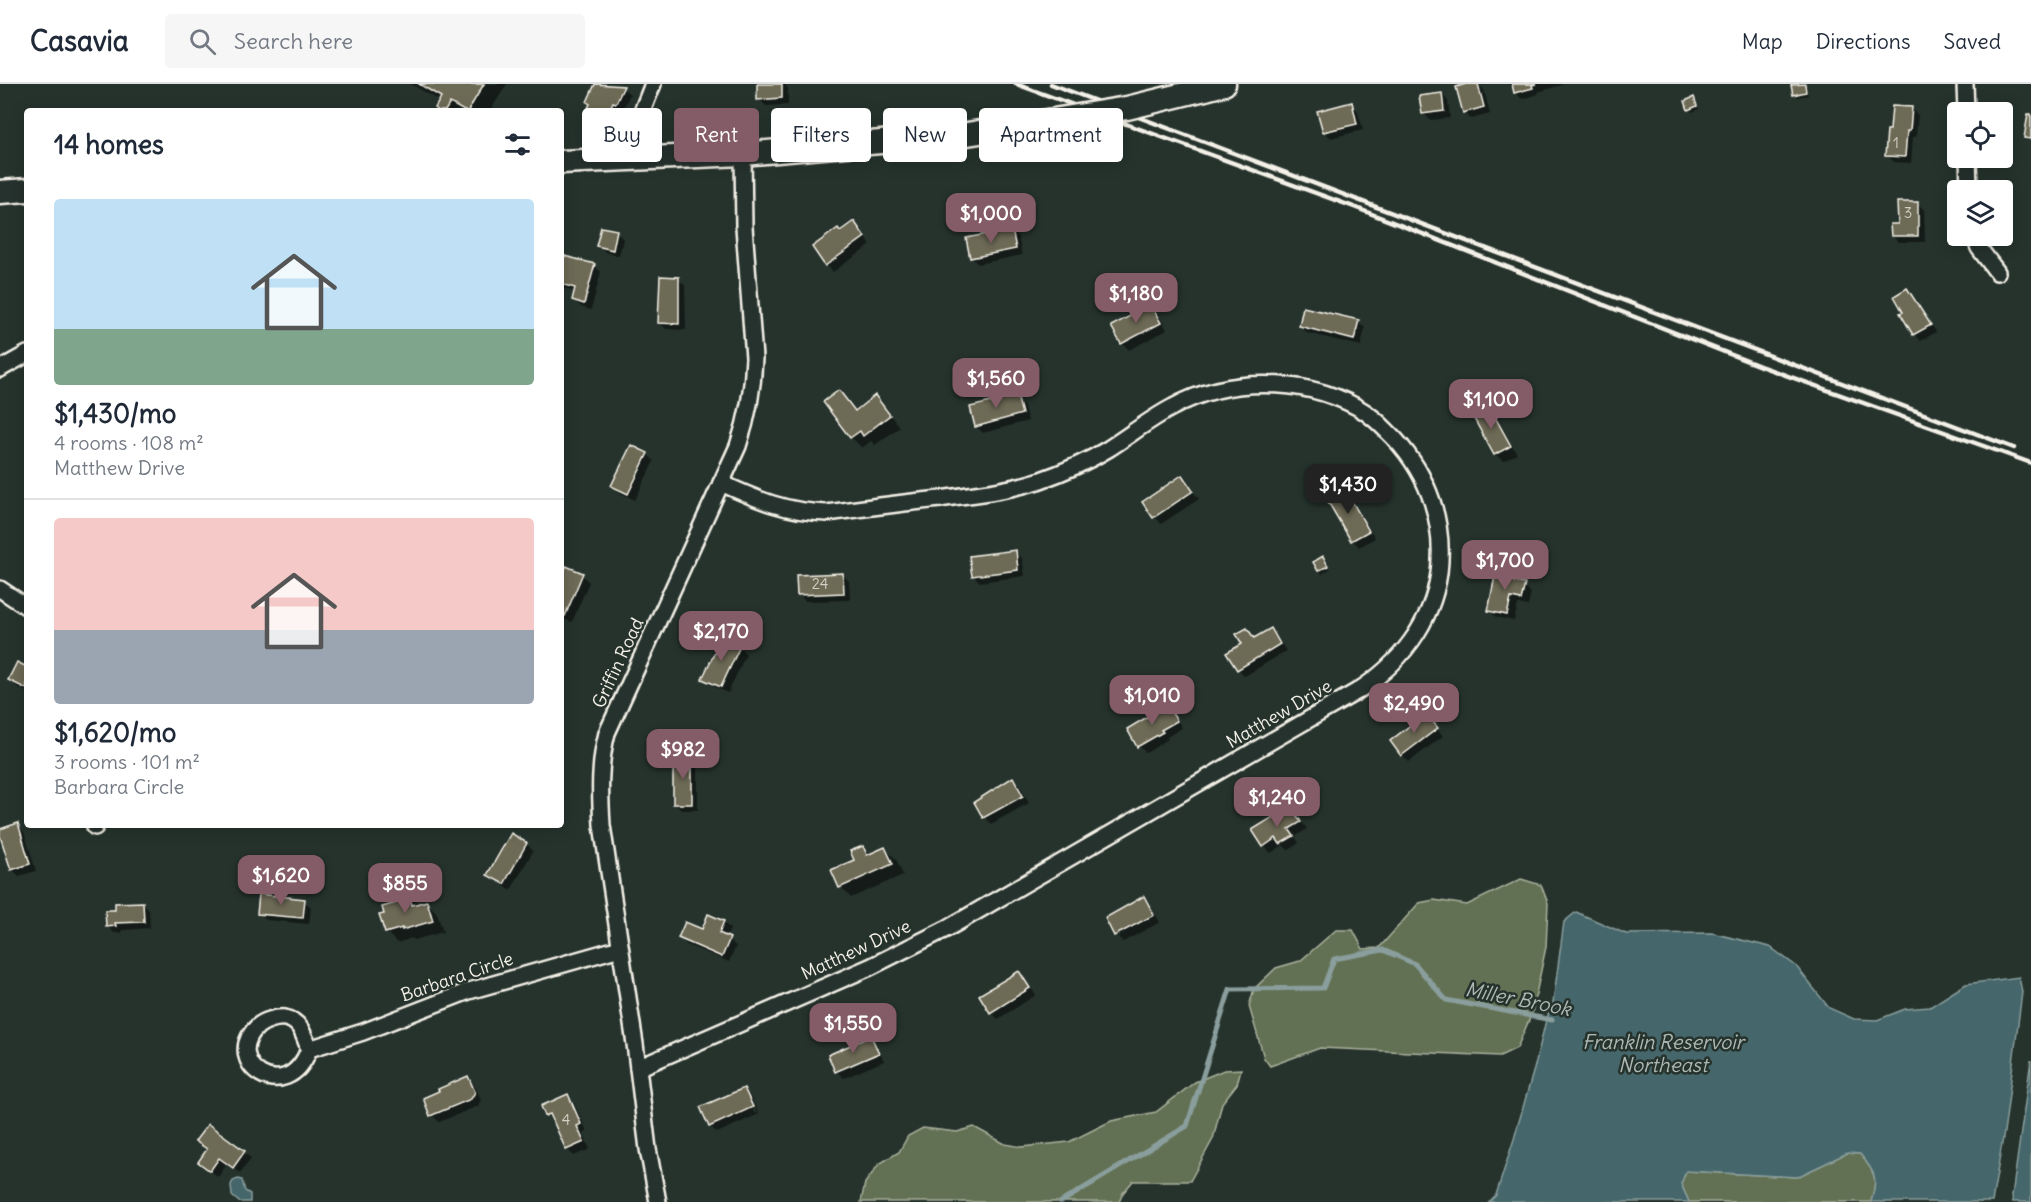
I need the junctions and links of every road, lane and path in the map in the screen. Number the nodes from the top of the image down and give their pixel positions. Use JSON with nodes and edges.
{"nodes":[{"id":1,"x":653,"y":84,"type":"edge"},
{"id":2,"x":1965,"y":84,"type":"edge"},
{"id":3,"x":1215,"y":86,"type":"edge"},
{"id":4,"x":1966,"y":102,"type":"edge"},
{"id":5,"x":643,"y":108,"type":"edge"},
{"id":6,"x":759,"y":153,"type":"edge"},
{"id":7,"x":582,"y":161,"type":"edge"},
{"id":8,"x":564,"y":162,"type":"edge"},
{"id":9,"x":743,"y":162,"type":"edge"},
{"id":10,"x":24,"y":190,"type":"edge"},
{"id":11,"x":0,"y":192,"type":"edge"},
{"id":12,"x":1978,"y":246,"type":"edge"},
{"id":13,"x":1997,"y":272,"type":"dead end"},
{"id":14,"x":24,"y":356,"type":"edge"},
{"id":15,"x":0,"y":369,"type":"edge"},
{"id":16,"x":722,"y":483,"type":"junction"},
{"id":17,"x":0,"y":589,"type":"edge"},
{"id":18,"x":24,"y":604,"type":"edge"},
{"id":19,"x":620,"y":948,"type":"junction"},
{"id":20,"x":309,"y":1049,"type":"junction"},
{"id":21,"x":638,"y":1068,"type":"junction"},
{"id":22,"x":658,"y":1202,"type":"edge"}],
"edges":[{"from":1,"to":5,"type":"street"},
{"from":2,"to":4,"type":"street"},
{"from":3,"to":6,"type":"main road","bridge":true},
{"from":7,"to":8,"type":"main road"},
{"from":9,"to":16,"type":"street","name":"Griffin Road"},
{"from":10,"to":11,"type":"main road"},
{"from":12,"to":13,"type":"street"},
{"from":14,"to":15,"type":"street"},
{"from":16,"to":19,"type":"street","name":"Griffin Road"},
{"from":16,"to":21,"type":"street","name":"Matthew Drive"},
{"from":17,"to":18,"type":"street"},
{"from":19,"to":20,"type":"street","name":"Barbara Circle"},
{"from":19,"to":21,"type":"street","name":"Griffin Road"},
{"from":20,"to":20,"type":"street"},
{"from":21,"to":22,"type":"street","name":"Griffin Road"}]}
